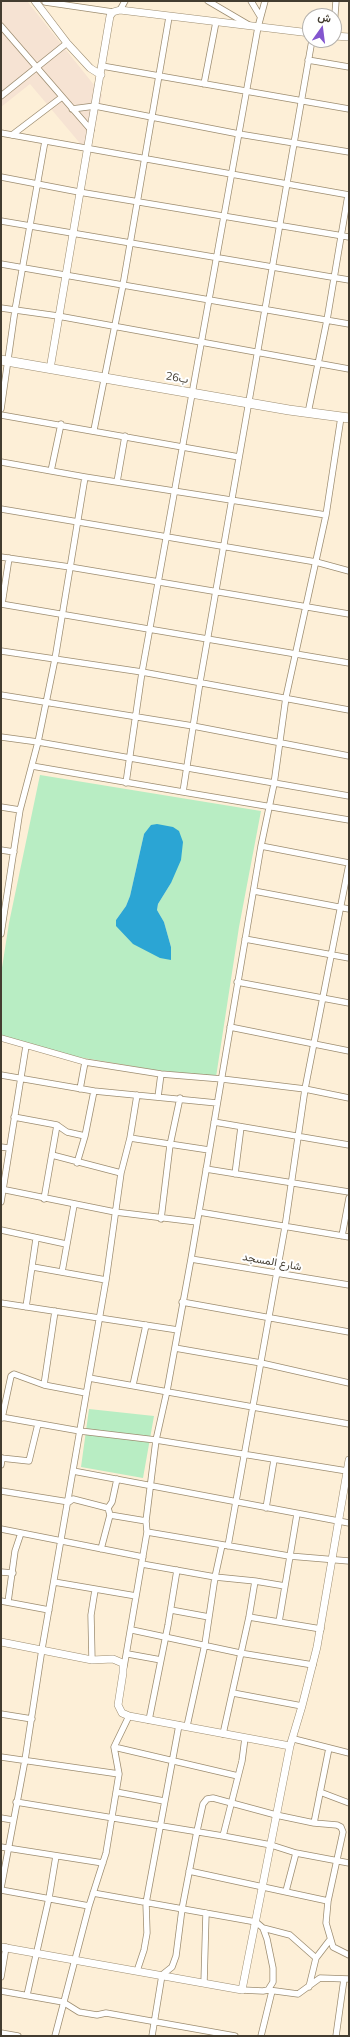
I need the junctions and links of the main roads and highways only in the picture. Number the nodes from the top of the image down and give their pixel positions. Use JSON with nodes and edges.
{"nodes":[{"id":1,"x":4,"y":361,"type":"edge"},
{"id":2,"x":345,"y":417,"type":"edge"}],
"edges":[{"from":1,"to":2,"type":"highway","name":"26ب"}]}
